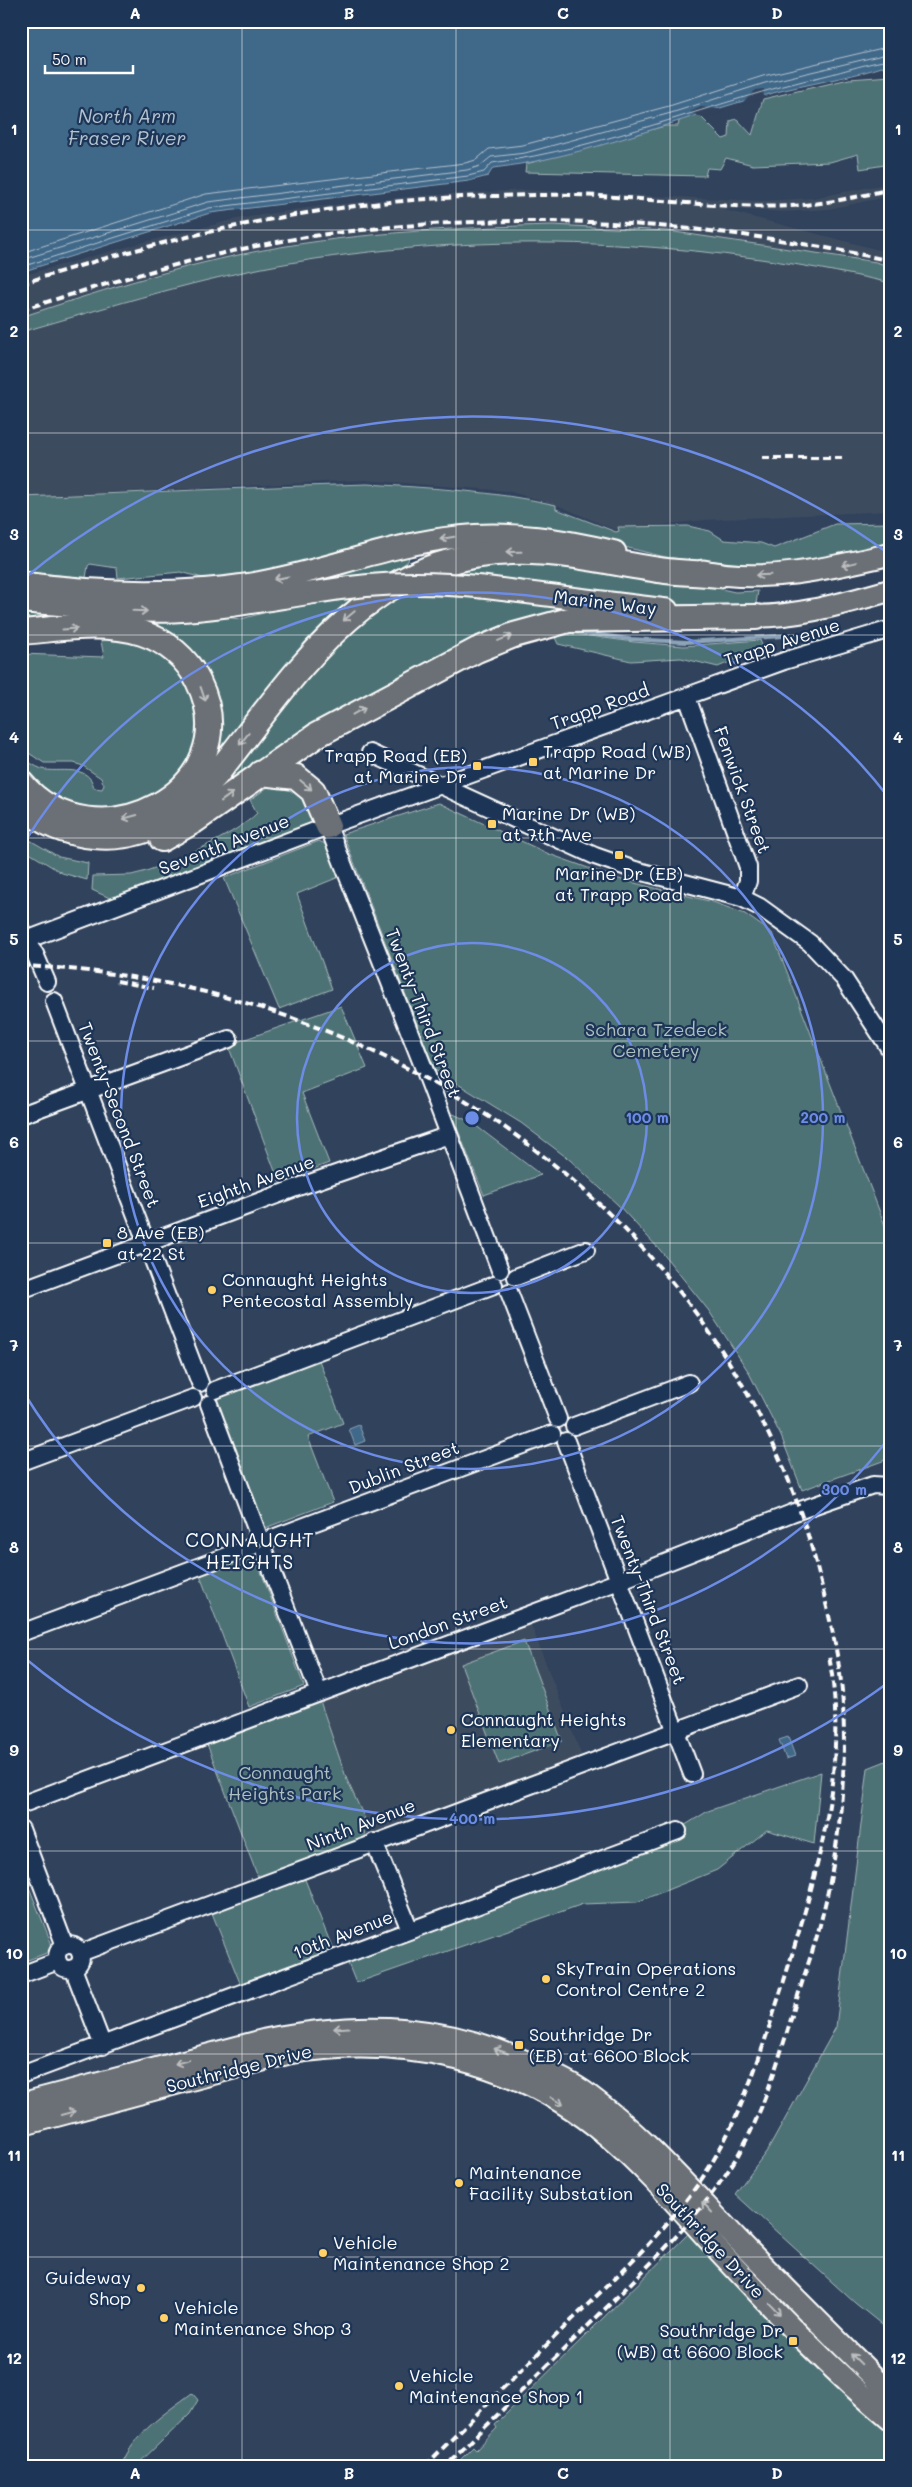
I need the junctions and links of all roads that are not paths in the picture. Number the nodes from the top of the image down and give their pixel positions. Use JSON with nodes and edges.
{"nodes":[{"id":1,"x":891,"y":554,"type":"edge"},
{"id":2,"x":719,"y":575,"type":"junction"},
{"id":3,"x":21,"y":583,"type":"edge"},
{"id":4,"x":891,"y":590,"type":"edge"},
{"id":5,"x":21,"y":602,"type":"edge"},
{"id":6,"x":756,"y":617,"type":"junction"},
{"id":7,"x":891,"y":629,"type":"edge"},
{"id":8,"x":21,"y":632,"type":"edge"},
{"id":9,"x":687,"y":697,"type":"junction"},
{"id":10,"x":370,"y":753,"type":"dead end"},
{"id":11,"x":261,"y":773,"type":"junction"},
{"id":12,"x":21,"y":783,"type":"edge"},
{"id":13,"x":442,"y":786,"type":"junction"},
{"id":14,"x":21,"y":805,"type":"edge"},
{"id":15,"x":21,"y":822,"type":"edge"},
{"id":16,"x":328,"y":826,"type":"junction"},
{"id":17,"x":742,"y":898,"type":"junction"},
{"id":18,"x":22,"y":938,"type":"edge"},
{"id":19,"x":48,"y":982,"type":"dead end"},
{"id":20,"x":54,"y":1001,"type":"dead end"},
{"id":21,"x":229,"y":1039,"type":"dead end"},
{"id":22,"x":891,"y":1051,"type":"edge"},
{"id":23,"x":89,"y":1090,"type":"junction"},
{"id":24,"x":21,"y":1115,"type":"edge"},
{"id":25,"x":449,"y":1135,"type":"junction"},
{"id":26,"x":146,"y":1244,"type":"junction"},
{"id":27,"x":586,"y":1250,"type":"dead end"},
{"id":28,"x":501,"y":1282,"type":"junction"},
{"id":29,"x":21,"y":1290,"type":"edge"},
{"id":30,"x":690,"y":1383,"type":"dead end"},
{"id":31,"x":204,"y":1393,"type":"junction"},
{"id":32,"x":558,"y":1432,"type":"junction"},
{"id":33,"x":21,"y":1462,"type":"edge"},
{"id":34,"x":889,"y":1487,"type":"edge"},
{"id":35,"x":261,"y":1543,"type":"junction"},
{"id":36,"x":619,"y":1581,"type":"junction"},
{"id":37,"x":21,"y":1633,"type":"edge"},
{"id":38,"x":798,"y":1685,"type":"dead end"},
{"id":39,"x":319,"y":1693,"type":"junction"},
{"id":40,"x":676,"y":1730,"type":"junction"},
{"id":41,"x":692,"y":1774,"type":"dead end"},
{"id":42,"x":22,"y":1806,"type":"edge"},
{"id":43,"x":21,"y":1829,"type":"edge"},
{"id":44,"x":678,"y":1831,"type":"dead end"},
{"id":45,"x":374,"y":1842,"type":"junction"},
{"id":46,"x":410,"y":1930,"type":"junction"},
{"id":47,"x":69,"y":1957,"type":"junction"},
{"id":48,"x":21,"y":1975,"type":"edge"},
{"id":49,"x":102,"y":2046,"type":"junction"},
{"id":50,"x":545,"y":2071,"type":"junction"},
{"id":51,"x":21,"y":2075,"type":"edge"},
{"id":52,"x":515,"y":2077,"type":"junction"},
{"id":53,"x":21,"y":2104,"type":"edge"},
{"id":54,"x":21,"y":2126,"type":"edge"},
{"id":55,"x":891,"y":2394,"type":"edge"},
{"id":56,"x":891,"y":2420,"type":"edge"}],
"edges":[{"from":1,"to":2,"type":"main road","one_way":true},
{"from":2,"to":3,"type":"main road","one_way":true},
{"from":2,"to":14,"type":"highway","one_way":true},
{"from":4,"to":6,"type":"main road","name":"Marine Way"},
{"from":5,"to":6,"type":"main road","name":"Marine Way","one_way":true,"bridge":true},
{"from":11,"to":6,"type":"highway","one_way":true},
{"from":7,"to":9,"type":"street","name":"Trapp Avenue"},
{"from":8,"to":12,"type":"highway","one_way":true},
{"from":9,"to":13,"type":"street","name":"Trapp Road"},
{"from":9,"to":17,"type":"street","name":"Fenwick Street"},
{"from":10,"to":13,"type":"street"},
{"from":15,"to":11,"type":"highway","one_way":true},
{"from":11,"to":16,"type":"highway","one_way":true},
{"from":13,"to":16,"type":"street","name":"Seventh Avenue"},
{"from":13,"to":17,"type":"street"},
{"from":16,"to":18,"type":"street","name":"Seventh Avenue"},
{"from":16,"to":25,"type":"street","name":"Twenty-Third Street"},
{"from":17,"to":22,"type":"street"},
{"from":18,"to":19,"type":"street"},
{"from":20,"to":23,"type":"street","name":"Twenty-Second Street"},
{"from":21,"to":23,"type":"street"},
{"from":23,"to":24,"type":"street"},
{"from":23,"to":26,"type":"street","name":"Twenty-Second Street"},
{"from":25,"to":26,"type":"street","name":"Eighth Avenue"},
{"from":25,"to":28,"type":"street","name":"Twenty-Third Street"},
{"from":26,"to":29,"type":"street","name":"Eighth Avenue"},
{"from":26,"to":31,"type":"street","name":"Twenty-Second Street"},
{"from":27,"to":28,"type":"street"},
{"from":28,"to":31,"type":"street"},
{"from":28,"to":32,"type":"street","name":"Twenty-Third Street"},
{"from":30,"to":32,"type":"street"},
{"from":31,"to":33,"type":"street"},
{"from":31,"to":35,"type":"street","name":"Twenty-Second Street"},
{"from":32,"to":35,"type":"street","name":"Dublin Street"},
{"from":32,"to":36,"type":"street","name":"Twenty-Third Street"},
{"from":34,"to":36,"type":"street","name":"London Street"},
{"from":35,"to":37,"type":"street","name":"Dublin Street"},
{"from":35,"to":39,"type":"street","name":"Twenty-Second Street"},
{"from":36,"to":39,"type":"street","name":"London Street"},
{"from":36,"to":40,"type":"street","name":"Twenty-Third Street"},
{"from":38,"to":40,"type":"street","name":"Ninth Avenue"},
{"from":39,"to":42,"type":"street","name":"London Street"},
{"from":40,"to":41,"type":"street","name":"Twenty-Third Street"},
{"from":40,"to":45,"type":"street","name":"Ninth Avenue"},
{"from":43,"to":47,"type":"street"},
{"from":44,"to":46,"type":"street","name":"10th Avenue"},
{"from":45,"to":46,"type":"street"},
{"from":45,"to":47,"type":"street","name":"Ninth Avenue"},
{"from":46,"to":49,"type":"street","name":"10th Avenue"},
{"from":47,"to":48,"type":"street","name":"Ninth Avenue"},
{"from":47,"to":49,"type":"street"},
{"from":49,"to":51,"type":"street","name":"10th Avenue"},
{"from":50,"to":52,"type":"main road"},
{"from":50,"to":53,"type":"main road","name":"Southridge Drive","one_way":true},
{"from":55,"to":50,"type":"main road","name":"Southridge Drive","one_way":true},
{"from":54,"to":52,"type":"main road","name":"Southridge Drive","one_way":true},
{"from":52,"to":56,"type":"main road","name":"Southridge Drive","one_way":true}]}
